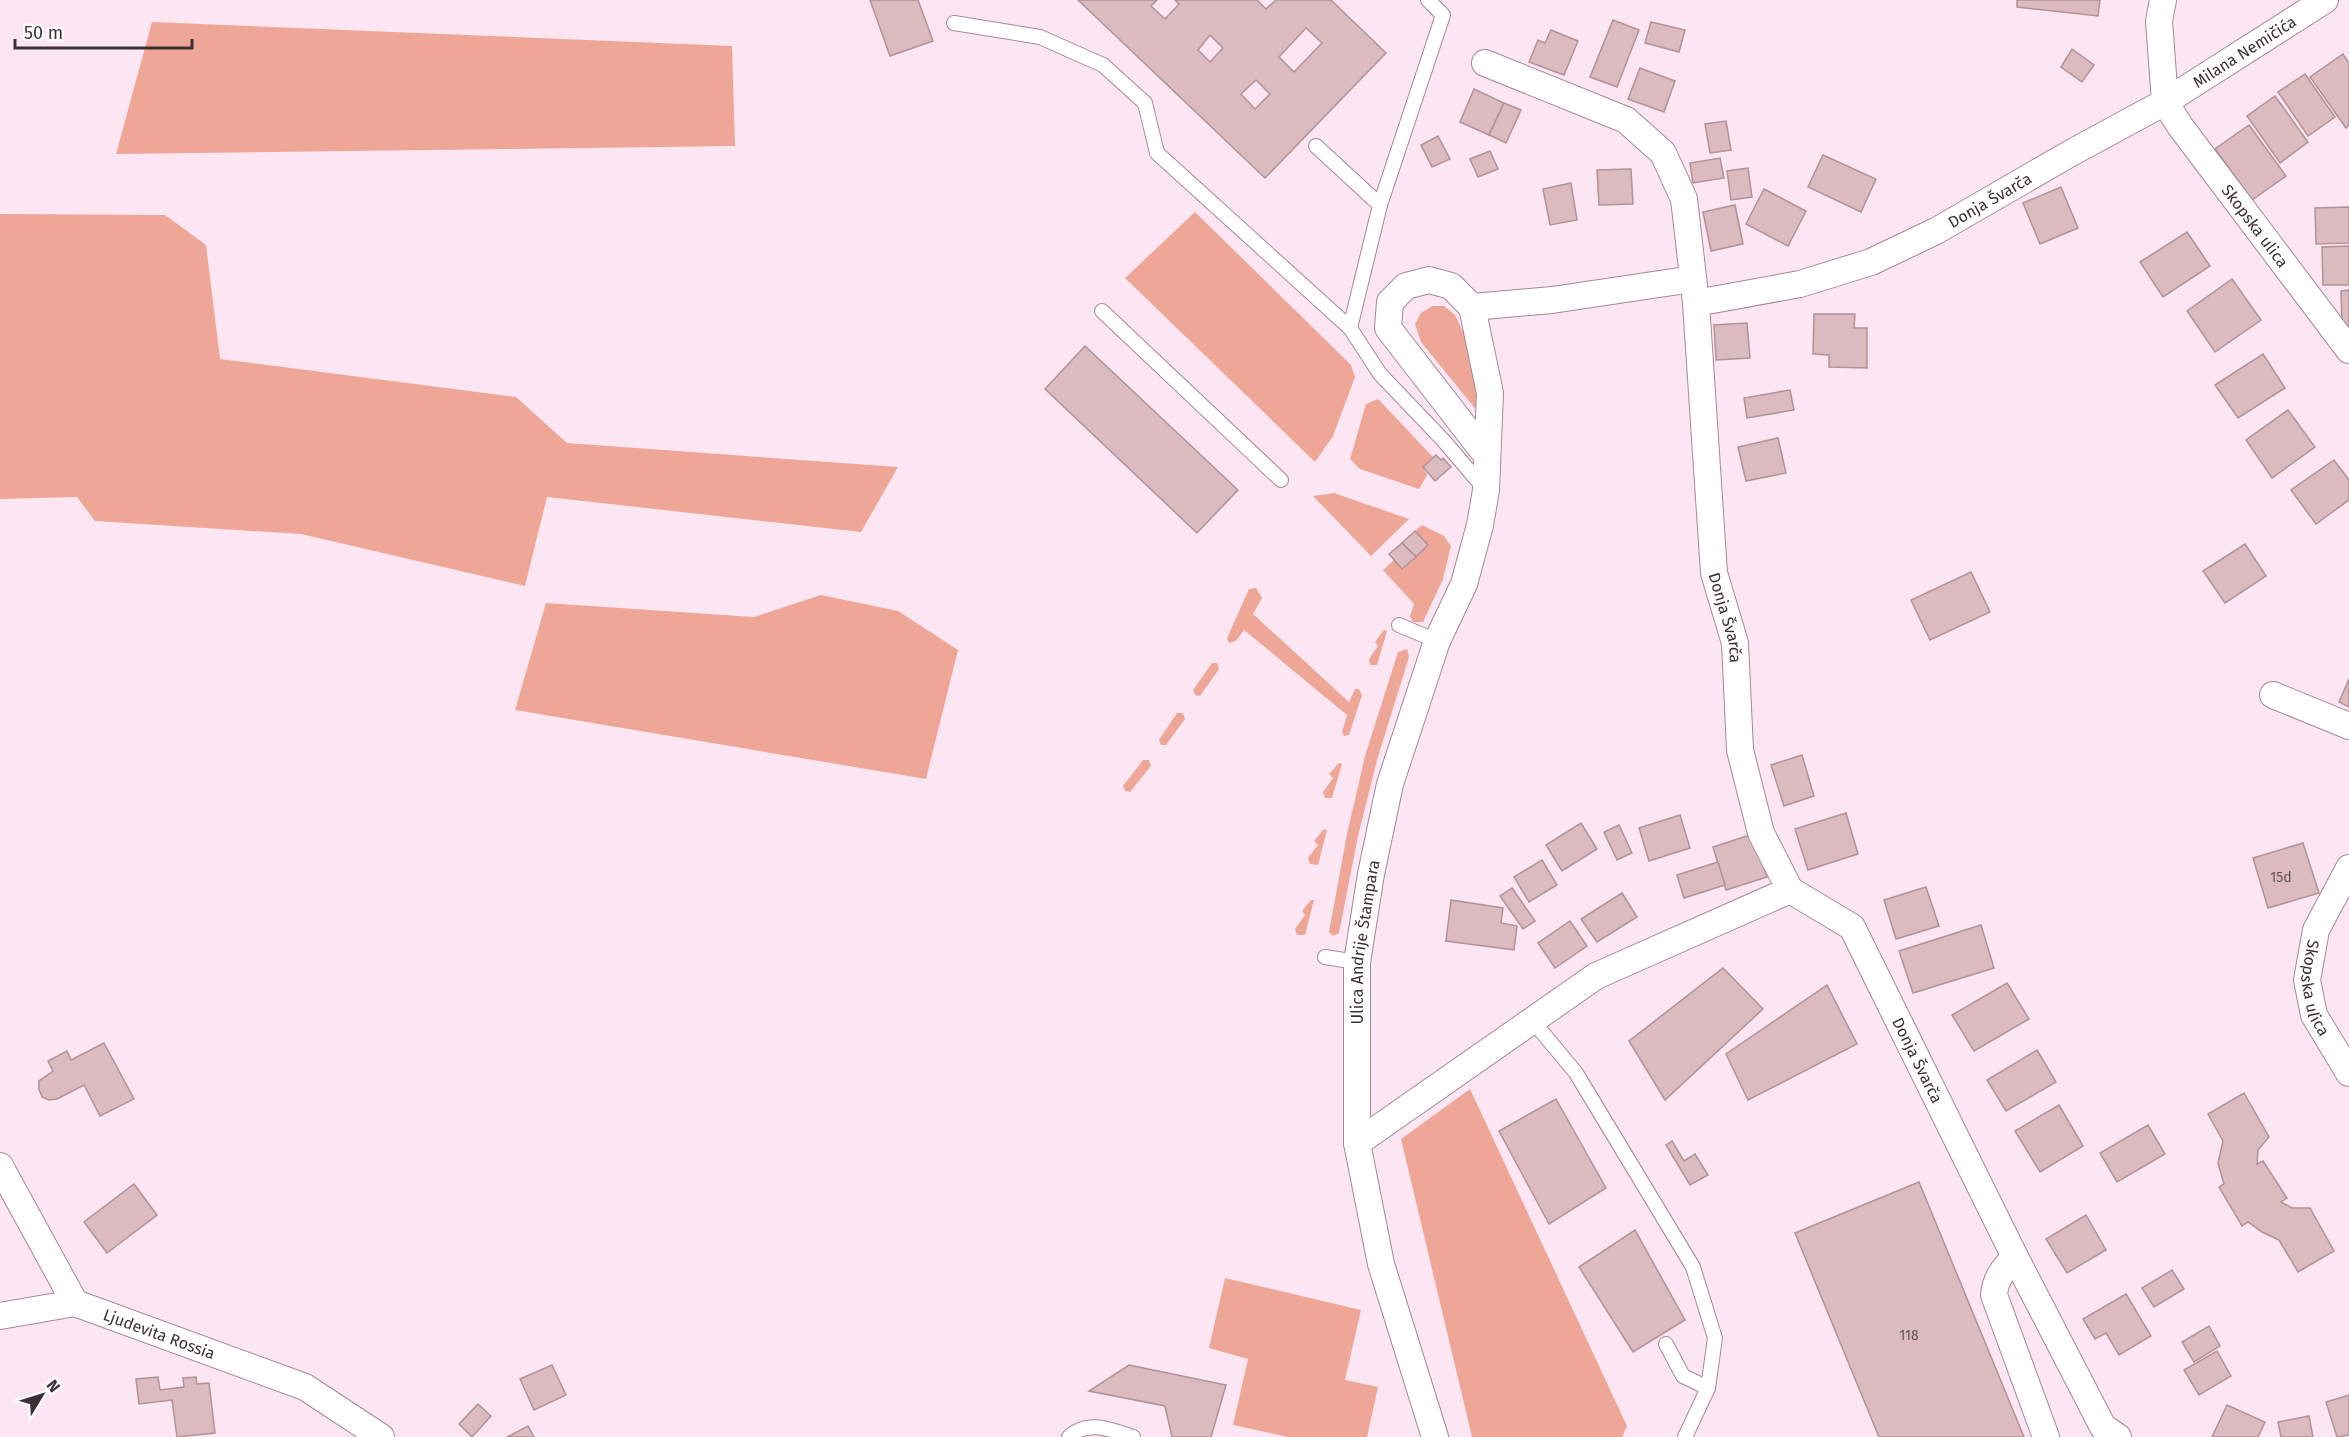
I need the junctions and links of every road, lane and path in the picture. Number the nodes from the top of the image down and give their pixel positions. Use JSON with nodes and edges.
{"nodes":[{"id":1,"x":1428,"y":0,"type":"edge"},
{"id":2,"x":2163,"y":0,"type":"edge"},
{"id":3,"x":2325,"y":0,"type":"edge"},
{"id":4,"x":954,"y":23,"type":"dead end"},
{"id":5,"x":1485,"y":63,"type":"dead end"},
{"id":6,"x":2165,"y":102,"type":"junction"},
{"id":7,"x":1316,"y":146,"type":"dead end"},
{"id":8,"x":1380,"y":204,"type":"junction"},
{"id":9,"x":1695,"y":291,"type":"junction"},
{"id":10,"x":1472,"y":307,"type":"junction"},
{"id":11,"x":1102,"y":311,"type":"dead end"},
{"id":12,"x":1350,"y":328,"type":"junction"},
{"id":13,"x":2349,"y":350,"type":"edge"},
{"id":14,"x":1488,"y":456,"type":"junction"},
{"id":15,"x":1281,"y":480,"type":"dead end"},
{"id":16,"x":1486,"y":490,"type":"junction"},
{"id":17,"x":1399,"y":625,"type":"dead end"},
{"id":18,"x":1437,"y":641,"type":"junction"},
{"id":19,"x":2274,"y":695,"type":"dead end"},
{"id":20,"x":2349,"y":726,"type":"edge"},
{"id":21,"x":2349,"y":868,"type":"edge"},
{"id":22,"x":1790,"y":890,"type":"junction"},
{"id":23,"x":1325,"y":957,"type":"dead end"},
{"id":24,"x":1357,"y":962,"type":"junction"},
{"id":25,"x":1532,"y":1020,"type":"junction"},
{"id":26,"x":2349,"y":1073,"type":"edge"},
{"id":27,"x":1357,"y":1143,"type":"junction"},
{"id":28,"x":0,"y":1166,"type":"edge"},
{"id":29,"x":2015,"y":1257,"type":"junction"},
{"id":30,"x":75,"y":1303,"type":"junction"},
{"id":31,"x":0,"y":1316,"type":"edge"},
{"id":32,"x":1666,"y":1344,"type":"dead end"},
{"id":33,"x":1708,"y":1388,"type":"junction"},
{"id":34,"x":381,"y":1437,"type":"edge"},
{"id":35,"x":1070,"y":1437,"type":"edge"},
{"id":36,"x":1133,"y":1437,"type":"edge"},
{"id":37,"x":1435,"y":1437,"type":"edge"},
{"id":38,"x":1685,"y":1437,"type":"edge"},
{"id":39,"x":2046,"y":1437,"type":"edge"},
{"id":40,"x":2118,"y":1437,"type":"edge"}],
"edges":[{"from":1,"to":8,"type":"lane"},
{"from":2,"to":6,"type":"street"},
{"from":3,"to":6,"type":"street","name":"Milana Nemičića"},
{"from":4,"to":12,"type":"lane"},
{"from":5,"to":9,"type":"street"},
{"from":6,"to":9,"type":"street","name":"Donja Švarča"},
{"from":6,"to":13,"type":"street","name":"Skopska ulica"},
{"from":7,"to":8,"type":"lane"},
{"from":8,"to":12,"type":"lane"},
{"from":9,"to":10,"type":"street"},
{"from":9,"to":22,"type":"street","name":"Donja Švarča"},
{"from":10,"to":14,"type":"street","name":"Ulica Andrije Štampara"},
{"from":10,"to":14,"type":"street"},
{"from":11,"to":15,"type":"lane"},
{"from":12,"to":16,"type":"lane"},
{"from":14,"to":16,"type":"street","name":"Ulica Andrije Štampara"},
{"from":16,"to":18,"type":"street","name":"Ulica Andrije Štampara"},
{"from":17,"to":18,"type":"lane"},
{"from":18,"to":24,"type":"street","name":"Ulica Andrije Štampara"},
{"from":19,"to":20,"type":"street"},
{"from":21,"to":26,"type":"street","name":"Skopska ulica"},
{"from":22,"to":25,"type":"street"},
{"from":22,"to":29,"type":"street","name":"Donja Švarča"},
{"from":23,"to":24,"type":"lane"},
{"from":24,"to":27,"type":"street","name":"Ulica Andrije Štampara"},
{"from":25,"to":27,"type":"street"},
{"from":25,"to":33,"type":"lane"},
{"from":27,"to":37,"type":"street","name":"Ulica Andrije Štampara"},
{"from":28,"to":30,"type":"street"},
{"from":29,"to":39,"type":"street"},
{"from":29,"to":40,"type":"street","name":"Donja Švarča"},
{"from":30,"to":31,"type":"street"},
{"from":30,"to":34,"type":"street","name":"Ljudevita Rossia"},
{"from":32,"to":33,"type":"lane"},
{"from":33,"to":38,"type":"lane"},
{"from":35,"to":36,"type":"lane"}]}
